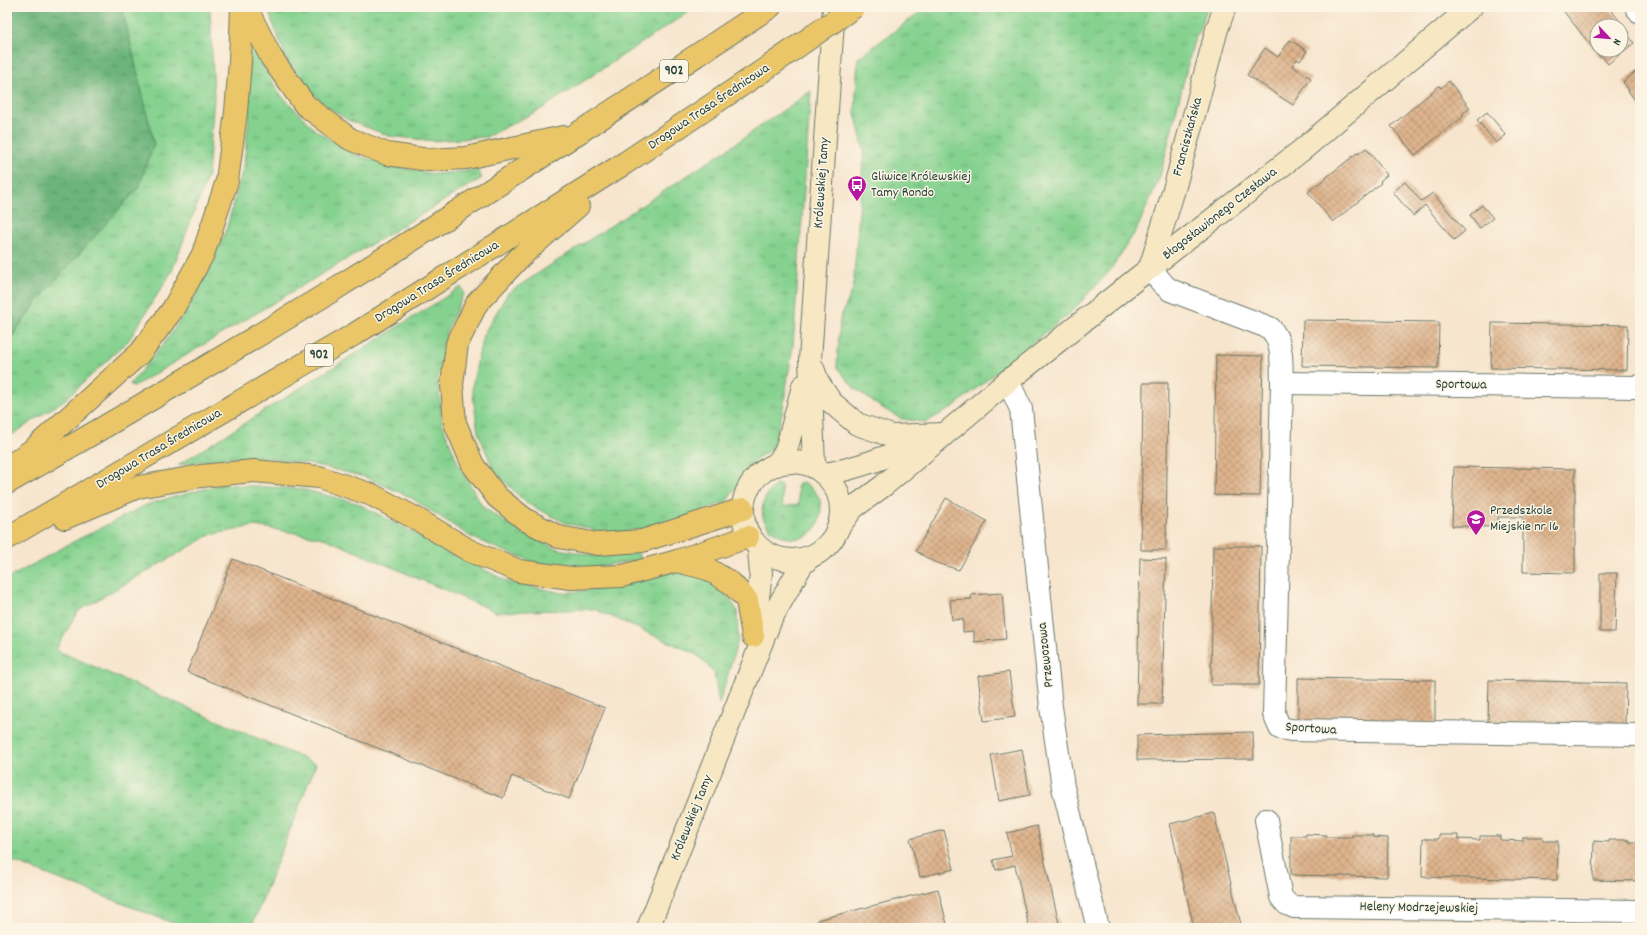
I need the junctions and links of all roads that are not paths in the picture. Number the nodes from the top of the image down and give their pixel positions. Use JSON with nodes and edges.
{"nodes":[{"id":1,"x":242,"y":7,"type":"edge"},
{"id":2,"x":246,"y":7,"type":"edge"},
{"id":3,"x":770,"y":7,"type":"edge"},
{"id":4,"x":834,"y":7,"type":"edge"},
{"id":5,"x":854,"y":7,"type":"edge"},
{"id":6,"x":1225,"y":7,"type":"edge"},
{"id":7,"x":1471,"y":7,"type":"edge"},
{"id":8,"x":1636,"y":7,"type":"edge"},
{"id":9,"x":1640,"y":12,"type":"edge"},
{"id":10,"x":578,"y":134,"type":"junction"},
{"id":11,"x":625,"y":163,"type":"junction"},
{"id":12,"x":1150,"y":268,"type":"junction"},
{"id":13,"x":810,"y":360,"type":"junction"},
{"id":14,"x":1008,"y":381,"type":"junction"},
{"id":15,"x":1282,"y":383,"type":"junction"},
{"id":16,"x":1640,"y":386,"type":"edge"},
{"id":17,"x":943,"y":434,"type":"junction"},
{"id":18,"x":776,"y":465,"type":"junction"},
{"id":19,"x":7,"y":468,"type":"edge"},
{"id":20,"x":819,"y":471,"type":"junction"},
{"id":21,"x":7,"y":483,"type":"edge"},
{"id":22,"x":743,"y":509,"type":"junction"},
{"id":23,"x":837,"y":529,"type":"junction"},
{"id":24,"x":7,"y":538,"type":"edge"},
{"id":25,"x":7,"y":542,"type":"edge"},
{"id":26,"x":753,"y":543,"type":"junction"},
{"id":27,"x":808,"y":558,"type":"junction"},
{"id":28,"x":677,"y":561,"type":"junction"},
{"id":29,"x":753,"y":636,"type":"junction"},
{"id":30,"x":736,"y":707,"type":"junction"},
{"id":31,"x":1640,"y":735,"type":"edge"},
{"id":32,"x":1266,"y":820,"type":"dead end"},
{"id":33,"x":1640,"y":911,"type":"edge"},
{"id":34,"x":648,"y":928,"type":"edge"},
{"id":35,"x":1098,"y":928,"type":"edge"}],
"edges":[{"from":1,"to":19,"type":"main road"},
{"from":2,"to":10,"type":"main road"},
{"from":3,"to":10,"type":"main road","number":"902"},
{"from":4,"to":13,"type":"street","name":"Królewskiej Tamy"},
{"from":5,"to":11,"type":"main road","name":"Drogowa Trasa Średnicowa","number":"902","bridge":true},
{"from":6,"to":12,"type":"street","name":"Franciszkańska"},
{"from":7,"to":12,"type":"street","name":"Błogosławionego Czesława"},
{"from":8,"to":9,"type":"street"},
{"from":10,"to":21,"type":"main road","number":"902"},
{"from":11,"to":22,"type":"main road"},
{"from":11,"to":24,"type":"main road","name":"Drogowa Trasa Średnicowa","number":"902"},
{"from":12,"to":14,"type":"street","name":"Błogosławionego Czesława"},
{"from":12,"to":15,"type":"street","name":"Sportowa"},
{"from":13,"to":17,"type":"street"},
{"from":13,"to":18,"type":"street","name":"Królewskiej Tamy"},
{"from":13,"to":20,"type":"street","name":"Królewskiej Tamy"},
{"from":14,"to":17,"type":"street","name":"Błogosławionego Czesława"},
{"from":14,"to":35,"type":"street","name":"Przewozowa"},
{"from":15,"to":16,"type":"street","name":"Sportowa"},
{"from":15,"to":31,"type":"street","name":"Sportowa"},
{"from":17,"to":20,"type":"street"},
{"from":17,"to":23,"type":"street"},
{"from":18,"to":20,"type":"street"},
{"from":18,"to":22,"type":"street"},
{"from":20,"to":23,"type":"street"},
{"from":22,"to":26,"type":"street"},
{"from":23,"to":27,"type":"street"},
{"from":25,"to":28,"type":"main road"},
{"from":26,"to":27,"type":"street"},
{"from":26,"to":28,"type":"main road"},
{"from":26,"to":29,"type":"street","name":"Królewskiej Tamy"},
{"from":27,"to":30,"type":"street","name":"Królewskiej Tamy"},
{"from":28,"to":29,"type":"main road"},
{"from":29,"to":30,"type":"street","name":"Królewskiej Tamy"},
{"from":30,"to":34,"type":"street","name":"Królewskiej Tamy"},
{"from":32,"to":33,"type":"street","name":"Heleny Modrzejewskiej"}]}
